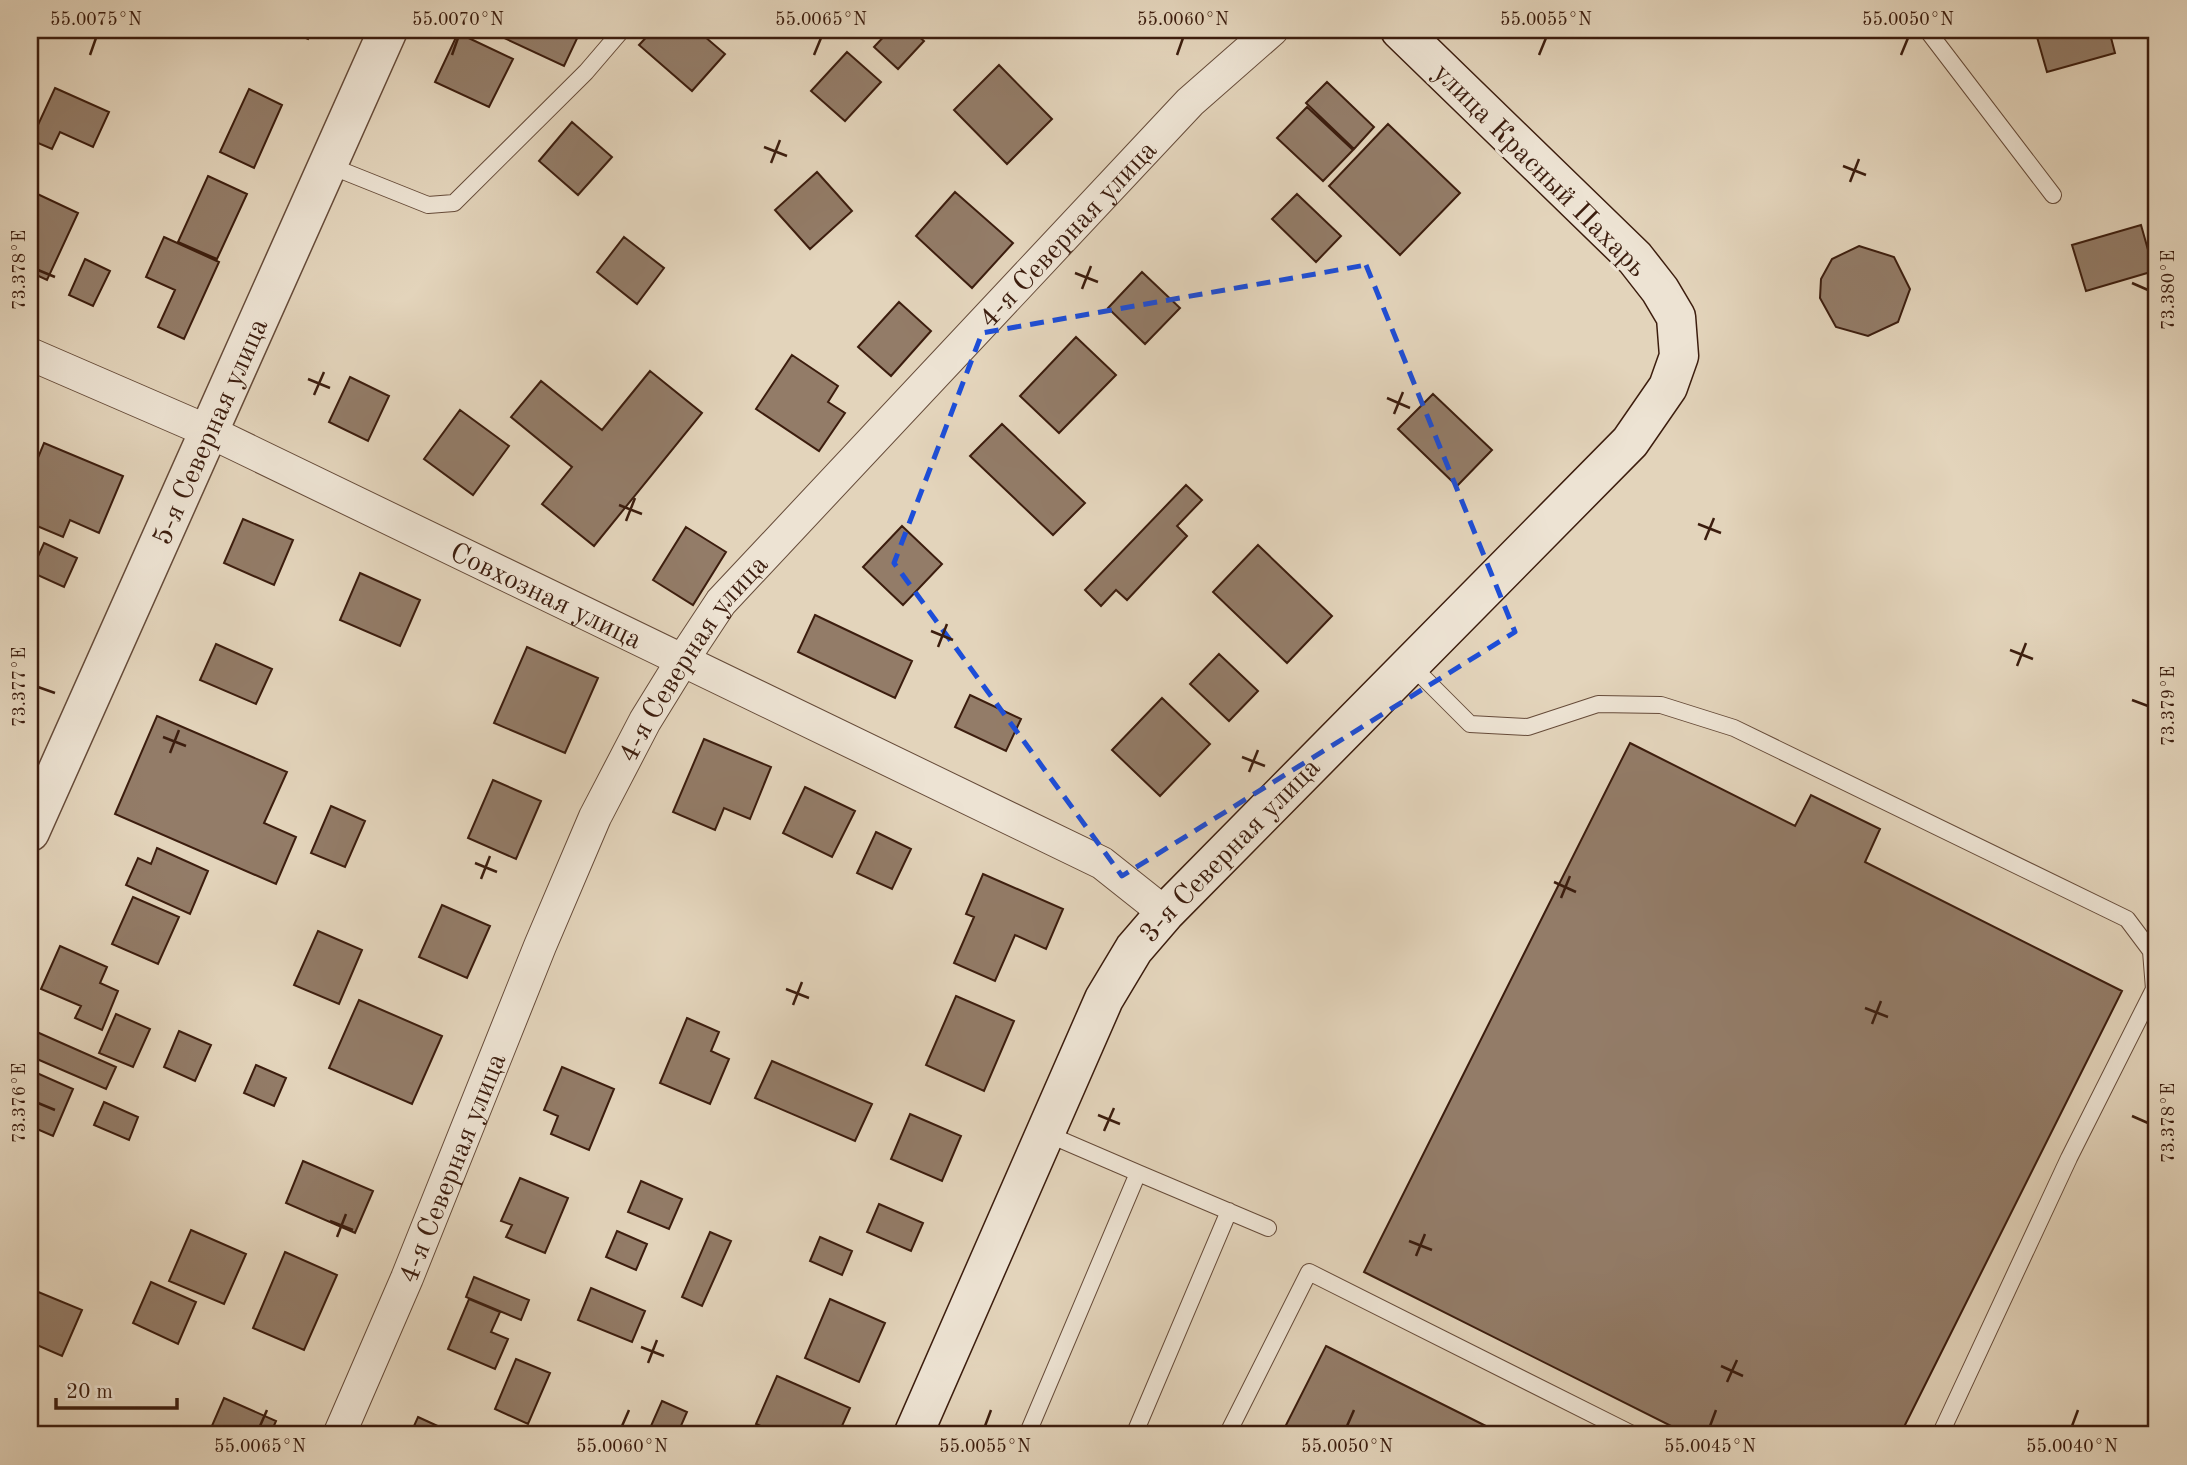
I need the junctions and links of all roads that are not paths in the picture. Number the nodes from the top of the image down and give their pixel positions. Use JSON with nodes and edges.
{"nodes":[{"id":1,"x":388,"y":30,"type":"edge"},
{"id":2,"x":622,"y":30,"type":"edge"},
{"id":3,"x":1272,"y":30,"type":"edge"},
{"id":4,"x":1400,"y":30,"type":"edge"},
{"id":5,"x":1927,"y":30,"type":"edge"},
{"id":6,"x":327,"y":165,"type":"junction"},
{"id":7,"x":2053,"y":195,"type":"dead end"},
{"id":8,"x":30,"y":354,"type":"edge"},
{"id":9,"x":1679,"y":356,"type":"joint"},
{"id":10,"x":210,"y":432,"type":"junction"},
{"id":11,"x":682,"y":661,"type":"junction"},
{"id":12,"x":1412,"y":664,"type":"junction"},
{"id":13,"x":30,"y":832,"type":"edge"},
{"id":14,"x":1165,"y":913,"type":"junction"},
{"id":15,"x":1044,"y":1133,"type":"junction"},
{"id":16,"x":1138,"y":1173,"type":"junction"},
{"id":17,"x":1229,"y":1212,"type":"junction"},
{"id":18,"x":1268,"y":1228,"type":"dead end"},
{"id":19,"x":339,"y":1435,"type":"edge"},
{"id":20,"x":913,"y":1435,"type":"edge"},
{"id":21,"x":1027,"y":1435,"type":"edge"},
{"id":22,"x":1134,"y":1435,"type":"edge"},
{"id":23,"x":1227,"y":1435,"type":"edge"},
{"id":24,"x":1634,"y":1435,"type":"edge"},
{"id":25,"x":1940,"y":1435,"type":"edge"}],
"edges":[{"from":1,"to":6,"type":"main road","name":"5-я Северная улица"},
{"from":2,"to":6,"type":"lane"},
{"from":3,"to":11,"type":"street","name":"4-я Северная улица"},
{"from":4,"to":9,"type":"main road","name":"улица Красный Пахарь"},
{"from":5,"to":7,"type":"lane"},
{"from":6,"to":10,"type":"main road","name":"5-я Северная улица"},
{"from":8,"to":10,"type":"street","name":"Совхозная улица"},
{"from":9,"to":12,"type":"main road","name":"3-я Северная улица"},
{"from":10,"to":11,"type":"street","name":"Совхозная улица"},
{"from":10,"to":13,"type":"main road","name":"5-я Северная улица"},
{"from":11,"to":14,"type":"street","name":"Совхозная улица"},
{"from":11,"to":19,"type":"street","name":"4-я Северная улица"},
{"from":12,"to":14,"type":"main road","name":"3-я Северная улица"},
{"from":12,"to":25,"type":"lane"},
{"from":14,"to":15,"type":"main road","name":"3-я Северная улица"},
{"from":15,"to":16,"type":"lane"},
{"from":15,"to":20,"type":"main road","name":"3-я Северная улица"},
{"from":16,"to":17,"type":"lane"},
{"from":16,"to":21,"type":"lane"},
{"from":17,"to":18,"type":"lane"},
{"from":17,"to":22,"type":"lane"},
{"from":23,"to":24,"type":"lane"}]}
